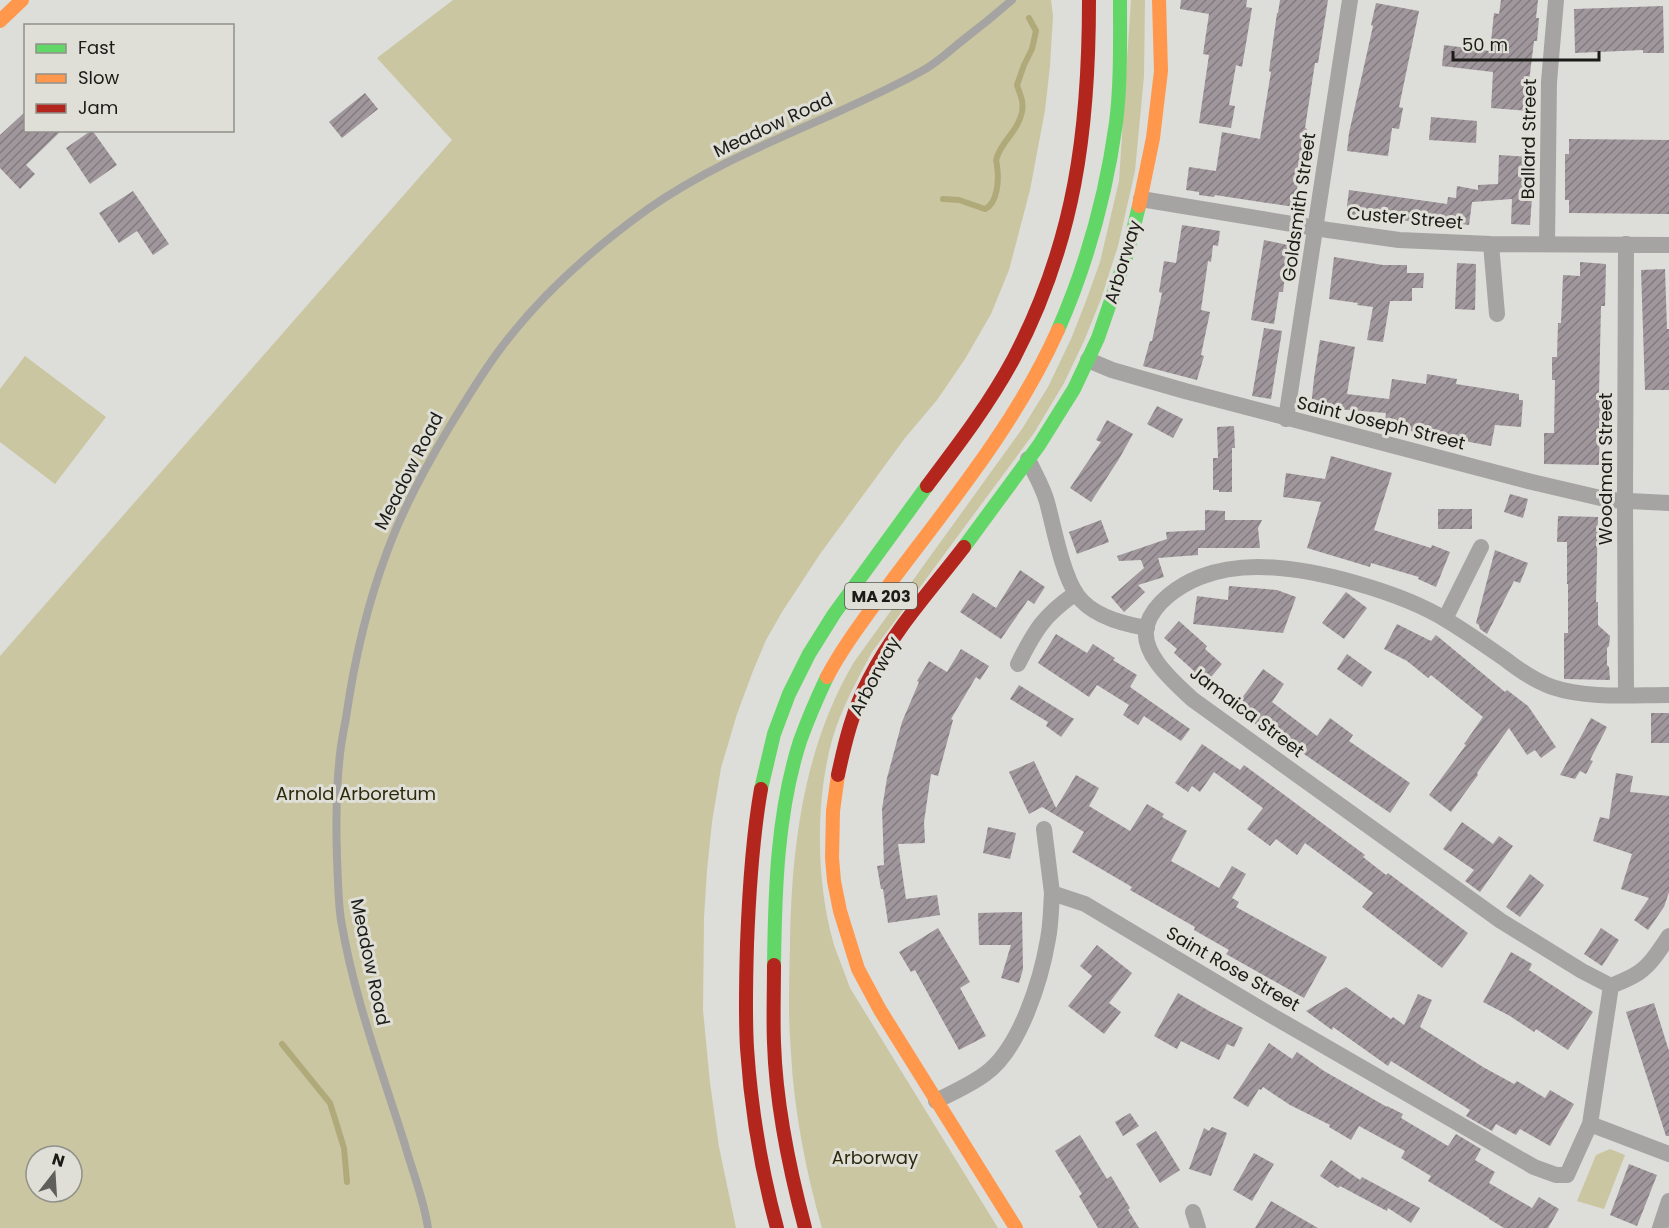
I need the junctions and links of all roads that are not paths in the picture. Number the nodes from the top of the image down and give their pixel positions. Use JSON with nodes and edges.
{"nodes":[{"id":1,"x":22,"y":0,"type":"edge"},
{"id":2,"x":1012,"y":0,"type":"edge"},
{"id":3,"x":1089,"y":0,"type":"edge"},
{"id":4,"x":1120,"y":0,"type":"edge"},
{"id":5,"x":1159,"y":0,"type":"edge"},
{"id":6,"x":1350,"y":0,"type":"edge"},
{"id":7,"x":1556,"y":0,"type":"edge"},
{"id":8,"x":0,"y":21,"type":"edge"},
{"id":9,"x":1141,"y":199,"type":"junction"},
{"id":10,"x":1316,"y":228,"type":"junction"},
{"id":11,"x":1547,"y":243,"type":"junction"},
{"id":12,"x":1491,"y":244,"type":"junction"},
{"id":13,"x":1626,"y":244,"type":"junction"},
{"id":14,"x":1669,"y":245,"type":"edge"},
{"id":15,"x":1497,"y":314,"type":"dead end"},
{"id":16,"x":1088,"y":360,"type":"junction"},
{"id":17,"x":1286,"y":419,"type":"junction"},
{"id":18,"x":1028,"y":459,"type":"junction"},
{"id":19,"x":1625,"y":502,"type":"junction"},
{"id":20,"x":1669,"y":503,"type":"edge"},
{"id":21,"x":1480,"y":547,"type":"dead end"},
{"id":22,"x":1076,"y":593,"type":"junction"},
{"id":23,"x":1445,"y":619,"type":"junction"},
{"id":24,"x":1147,"y":628,"type":"junction"},
{"id":25,"x":1018,"y":664,"type":"dead end"},
{"id":26,"x":1626,"y":695,"type":"junction"},
{"id":27,"x":1669,"y":695,"type":"edge"},
{"id":28,"x":1044,"y":829,"type":"dead end"},
{"id":29,"x":1052,"y":893,"type":"junction"},
{"id":30,"x":1669,"y":936,"type":"edge"},
{"id":31,"x":1611,"y":986,"type":"junction"},
{"id":32,"x":936,"y":1101,"type":"junction"},
{"id":33,"x":1590,"y":1124,"type":"junction"},
{"id":34,"x":1669,"y":1154,"type":"edge"},
{"id":35,"x":1669,"y":1201,"type":"edge"},
{"id":36,"x":428,"y":1228,"type":"edge"},
{"id":37,"x":777,"y":1228,"type":"edge"},
{"id":38,"x":806,"y":1228,"type":"edge"},
{"id":39,"x":1016,"y":1228,"type":"edge"},
{"id":40,"x":1660,"y":1228,"type":"edge"}],
"edges":[{"from":1,"to":8,"type":"main road"},
{"from":2,"to":36,"type":"lane","name":"Meadow Road"},
{"from":3,"to":37,"type":"main road","number":"MA 203"},
{"from":4,"to":38,"type":"main road","name":"Arborway","number":"MA 203"},
{"from":5,"to":9,"type":"main road","name":"Arborway"},
{"from":6,"to":10,"type":"street","name":"Goldsmith Street"},
{"from":7,"to":11,"type":"street","name":"Ballard Street"},
{"from":9,"to":10,"type":"street","name":"Custer Street"},
{"from":9,"to":16,"type":"main road","name":"Arborway"},
{"from":10,"to":12,"type":"street","name":"Custer Street"},
{"from":10,"to":17,"type":"street","name":"Goldsmith Street"},
{"from":11,"to":12,"type":"street","name":"Custer Street"},
{"from":11,"to":13,"type":"street","name":"Custer Street"},
{"from":12,"to":15,"type":"street"},
{"from":13,"to":14,"type":"street","name":"Custer Street"},
{"from":13,"to":19,"type":"street","name":"Woodman Street"},
{"from":16,"to":17,"type":"street","name":"Saint Joseph Street"},
{"from":16,"to":18,"type":"main road","name":"Arborway"},
{"from":17,"to":19,"type":"street","name":"Saint Joseph Street"},
{"from":18,"to":22,"type":"street"},
{"from":18,"to":32,"type":"main road","name":"Arborway"},
{"from":19,"to":20,"type":"street","name":"Saint Joseph Street"},
{"from":19,"to":26,"type":"street","name":"Woodman Street"},
{"from":21,"to":23,"type":"street"},
{"from":22,"to":24,"type":"street"},
{"from":22,"to":25,"type":"street"},
{"from":23,"to":24,"type":"street"},
{"from":23,"to":26,"type":"street"},
{"from":24,"to":31,"type":"street","name":"Jamaica Street"},
{"from":26,"to":27,"type":"street"},
{"from":28,"to":29,"type":"street"},
{"from":29,"to":32,"type":"street"},
{"from":29,"to":33,"type":"street","name":"Saint Rose Street"},
{"from":30,"to":31,"type":"street"},
{"from":31,"to":33,"type":"street","name":"Saint Rose Street"},
{"from":32,"to":39,"type":"main road","name":"Arborway"},
{"from":33,"to":34,"type":"street"},
{"from":35,"to":40,"type":"street"}]}
